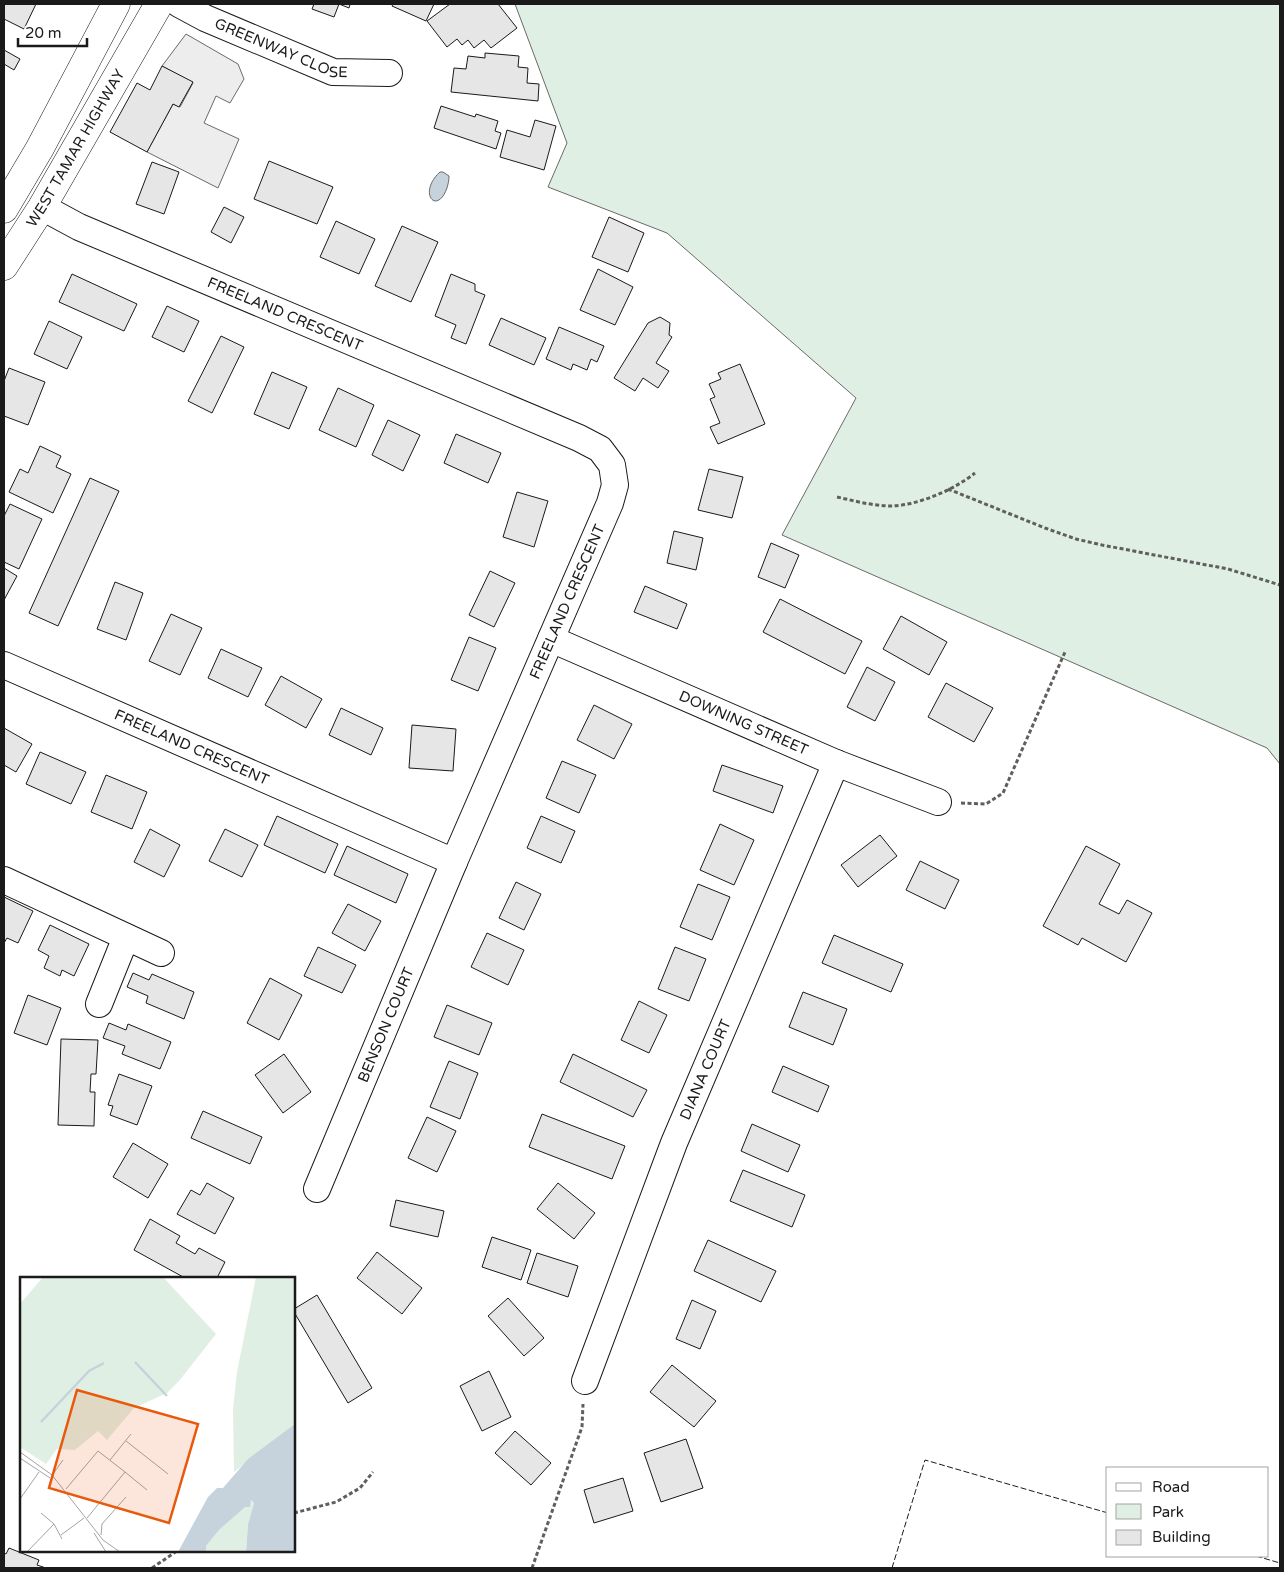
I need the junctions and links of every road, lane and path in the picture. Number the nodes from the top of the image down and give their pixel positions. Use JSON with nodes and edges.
{"nodes":[{"id":1,"x":116,"y":4,"type":"edge"},
{"id":2,"x":159,"y":4,"type":"edge"},
{"id":3,"x":179,"y":4,"type":"edge"},
{"id":4,"x":389,"y":73,"type":"dead end"},
{"id":5,"x":42,"y":207,"type":"junction"},
{"id":6,"x":4,"y":208,"type":"edge"},
{"id":7,"x":4,"y":266,"type":"edge"},
{"id":8,"x":975,"y":473,"type":"dead end"},
{"id":9,"x":948,"y":489,"type":"junction"},
{"id":10,"x":838,"y":497,"type":"dead end"},
{"id":11,"x":1280,"y":584,"type":"edge"},
{"id":12,"x":551,"y":639,"type":"junction"},
{"id":13,"x":1065,"y":652,"type":"dead end"},
{"id":14,"x":4,"y":665,"type":"edge"},
{"id":15,"x":836,"y":763,"type":"junction"},
{"id":16,"x":938,"y":802,"type":"joint"},
{"id":17,"x":454,"y":862,"type":"junction"},
{"id":18,"x":4,"y":880,"type":"edge"},
{"id":19,"x":126,"y":936,"type":"junction"},
{"id":20,"x":161,"y":953,"type":"dead end"},
{"id":21,"x":100,"y":1004,"type":"dead end"},
{"id":22,"x":317,"y":1189,"type":"dead end"},
{"id":23,"x":585,"y":1381,"type":"joint"},
{"id":24,"x":373,"y":1472,"type":"dead end"},
{"id":25,"x":295,"y":1513,"type":"edge"},
{"id":26,"x":176,"y":1552,"type":"edge"},
{"id":27,"x":152,"y":1568,"type":"edge"},
{"id":28,"x":532,"y":1568,"type":"edge"}],
"edges":[{"from":1,"to":6,"type":"highway","name":"WEST TAMAR HIGHWAY"},
{"from":2,"to":5,"type":"highway","name":"WEST TAMAR HIGHWAY"},
{"from":3,"to":4,"type":"street","name":"GREENWAY CLOSE"},
{"from":5,"to":7,"type":"highway","name":"WEST TAMAR HIGHWAY"},
{"from":5,"to":12,"type":"street","name":"FREELAND CRESCENT"},
{"from":8,"to":9,"type":"path"},
{"from":9,"to":10,"type":"path"},
{"from":9,"to":11,"type":"path"},
{"from":12,"to":15,"type":"street","name":"DOWNING STREET"},
{"from":12,"to":17,"type":"street","name":"FREELAND CRESCENT"},
{"from":13,"to":16,"type":"path"},
{"from":14,"to":17,"type":"street","name":"FREELAND CRESCENT"},
{"from":15,"to":16,"type":"street","name":"DOWNING STREET"},
{"from":15,"to":23,"type":"street","name":"DIANA COURT"},
{"from":17,"to":22,"type":"street","name":"BENSON COURT"},
{"from":18,"to":19,"type":"street"},
{"from":19,"to":20,"type":"street"},
{"from":19,"to":21,"type":"street"},
{"from":23,"to":28,"type":"path"},
{"from":24,"to":25,"type":"path"},
{"from":26,"to":27,"type":"path"}]}
